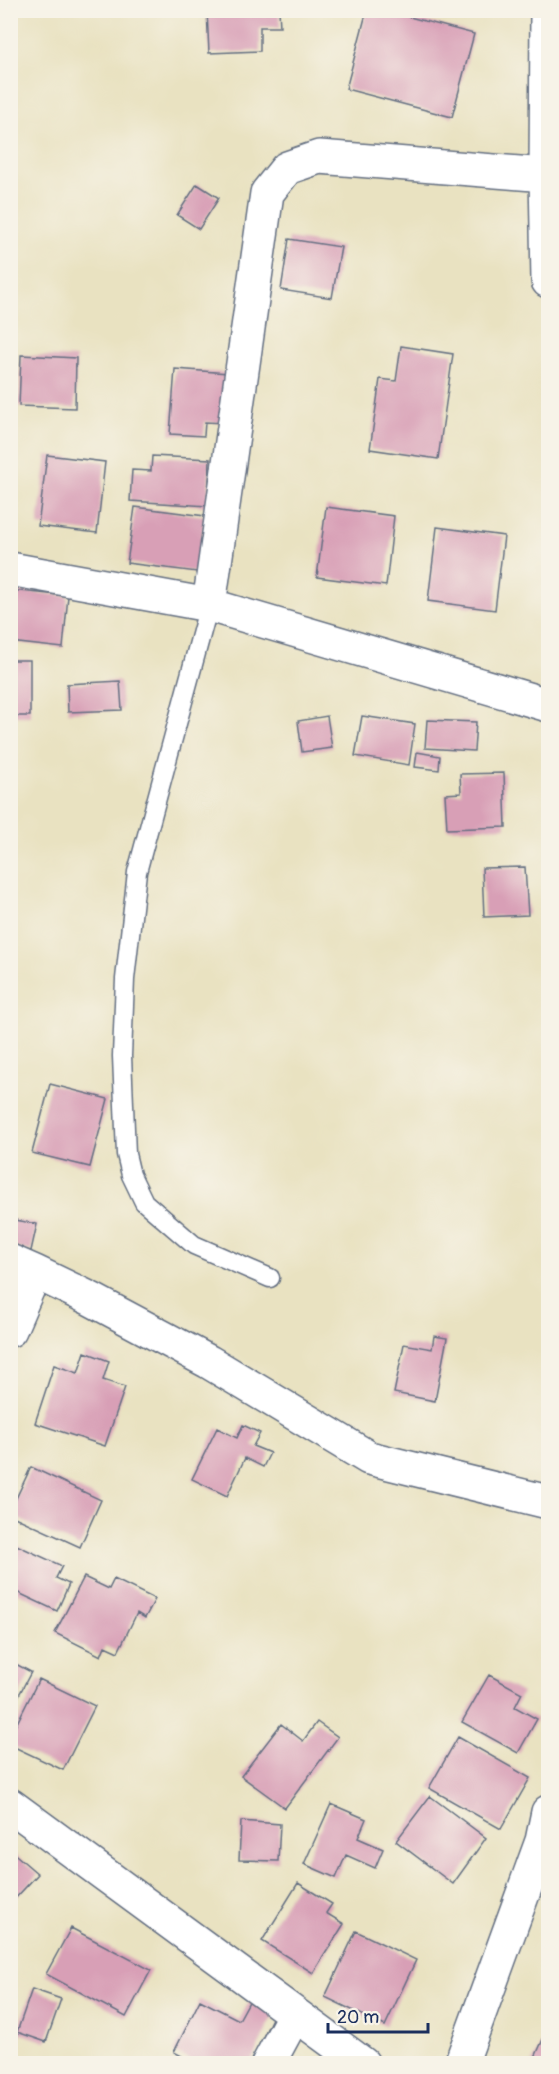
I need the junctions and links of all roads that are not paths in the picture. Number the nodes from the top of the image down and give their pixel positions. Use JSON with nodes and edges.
{"nodes":[{"id":1,"x":547,"y":10,"type":"edge"},
{"id":2,"x":547,"y":88,"type":"edge"},
{"id":3,"x":546,"y":176,"type":"junction"},
{"id":4,"x":549,"y":281,"type":"edge"},
{"id":5,"x":10,"y":569,"type":"edge"},
{"id":6,"x":209,"y":605,"type":"junction"},
{"id":7,"x":549,"y":705,"type":"edge"},
{"id":8,"x":23,"y":1266,"type":"edge"},
{"id":9,"x":270,"y":1278,"type":"dead end"},
{"id":10,"x":10,"y":1330,"type":"edge"},
{"id":11,"x":549,"y":1502,"type":"edge"},
{"id":12,"x":10,"y":1805,"type":"edge"},
{"id":13,"x":549,"y":1812,"type":"edge"},
{"id":14,"x":295,"y":2014,"type":"junction"},
{"id":15,"x":268,"y":2064,"type":"edge"},
{"id":16,"x":363,"y":2064,"type":"edge"},
{"id":17,"x":461,"y":2064,"type":"edge"}],
"edges":[{"from":1,"to":2,"type":"street"},
{"from":2,"to":3,"type":"street"},
{"from":3,"to":4,"type":"street"},
{"from":3,"to":6,"type":"street"},
{"from":5,"to":6,"type":"street"},
{"from":6,"to":7,"type":"street"},
{"from":6,"to":9,"type":"lane"},
{"from":8,"to":10,"type":"street"},
{"from":8,"to":11,"type":"street"},
{"from":12,"to":14,"type":"street"},
{"from":13,"to":17,"type":"street"},
{"from":14,"to":15,"type":"street"},
{"from":14,"to":16,"type":"street"}]}
